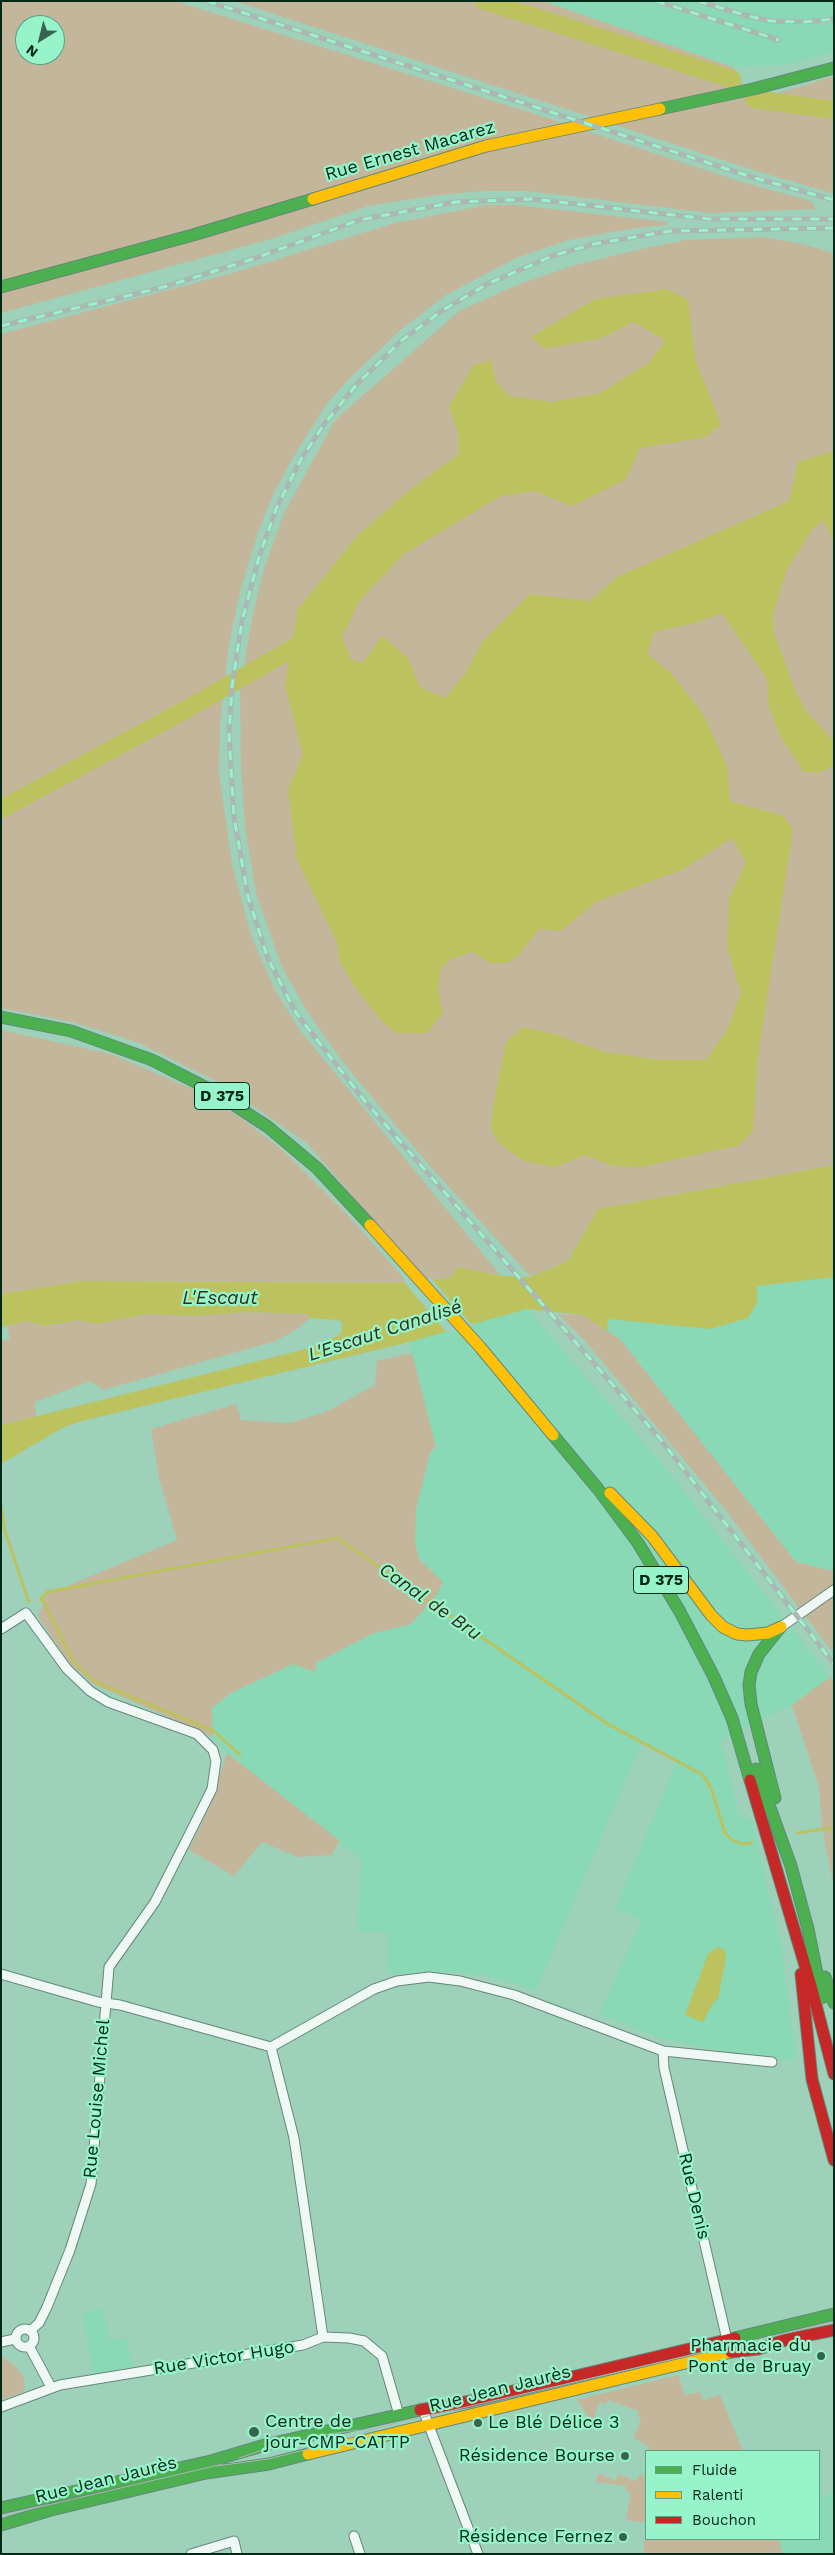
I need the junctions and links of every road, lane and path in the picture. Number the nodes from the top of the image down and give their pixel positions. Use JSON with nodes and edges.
{"nodes":[{"id":1,"x":834,"y":68,"type":"edge"},
{"id":2,"x":1,"y":287,"type":"edge"},
{"id":3,"x":1,"y":1017,"type":"edge"},
{"id":4,"x":570,"y":1453,"type":"junction"},
{"id":5,"x":834,"y":1590,"type":"edge"},
{"id":6,"x":781,"y":1627,"type":"junction"},
{"id":7,"x":1,"y":1629,"type":"edge"},
{"id":8,"x":732,"y":1718,"type":"junction"},
{"id":9,"x":791,"y":1866,"type":"junction"},
{"id":10,"x":808,"y":1930,"type":"junction"},
{"id":11,"x":798,"y":1944,"type":"junction"},
{"id":12,"x":1,"y":1974,"type":"edge"},
{"id":13,"x":834,"y":2002,"type":"edge"},
{"id":14,"x":105,"y":2004,"type":"junction"},
{"id":15,"x":272,"y":2047,"type":"junction"},
{"id":16,"x":663,"y":2052,"type":"junction"},
{"id":17,"x":830,"y":2058,"type":"junction"},
{"id":18,"x":772,"y":2062,"type":"dead end"},
{"id":19,"x":834,"y":2074,"type":"edge"},
{"id":20,"x":834,"y":2160,"type":"edge"},
{"id":21,"x":834,"y":2314,"type":"edge"},
{"id":22,"x":834,"y":2330,"type":"edge"},
{"id":23,"x":30,"y":2331,"type":"junction"},
{"id":24,"x":323,"y":2337,"type":"junction"},
{"id":25,"x":15,"y":2339,"type":"junction"},
{"id":26,"x":727,"y":2340,"type":"junction"},
{"id":27,"x":1,"y":2342,"type":"edge"},
{"id":28,"x":29,"y":2346,"type":"junction"},
{"id":29,"x":51,"y":2387,"type":"junction"},
{"id":30,"x":1,"y":2407,"type":"edge"},
{"id":31,"x":423,"y":2410,"type":"junction"},
{"id":32,"x":399,"y":2415,"type":"junction"},
{"id":33,"x":429,"y":2425,"type":"junction"},
{"id":34,"x":1,"y":2508,"type":"edge"},
{"id":35,"x":1,"y":2525,"type":"edge"},
{"id":36,"x":354,"y":2536,"type":"dead end"},
{"id":37,"x":191,"y":2554,"type":"edge"},
{"id":38,"x":237,"y":2554,"type":"edge"},
{"id":39,"x":360,"y":2554,"type":"edge"},
{"id":40,"x":478,"y":2554,"type":"edge"}],
"edges":[{"from":1,"to":2,"type":"main road","name":"Rue Ernest Macarez"},
{"from":3,"to":4,"type":"main road","number":"D 375"},
{"from":4,"to":6,"type":"main road"},
{"from":4,"to":8,"type":"main road","number":"D 375"},
{"from":5,"to":6,"type":"street"},
{"from":6,"to":9,"type":"main road"},
{"from":7,"to":14,"type":"street","name":"Rue Louise Michel"},
{"from":8,"to":9,"type":"main road"},
{"from":8,"to":11,"type":"main road","number":"D 375"},
{"from":9,"to":10,"type":"main road"},
{"from":10,"to":13,"type":"main road"},
{"from":10,"to":17,"type":"main road"},
{"from":11,"to":17,"type":"main road","number":"D 375"},
{"from":11,"to":20,"type":"main road"},
{"from":12,"to":14,"type":"street"},
{"from":14,"to":15,"type":"street"},
{"from":14,"to":23,"type":"street","name":"Rue Louise Michel"},
{"from":15,"to":16,"type":"street"},
{"from":15,"to":24,"type":"street"},
{"from":16,"to":18,"type":"street"},
{"from":16,"to":26,"type":"street","name":"Rue Denis"},
{"from":17,"to":19,"type":"main road","number":"D 375"},
{"from":21,"to":26,"type":"main road","name":"Rue Jean Jaurès"},
{"from":22,"to":33,"type":"main road","name":"Rue Jean Jaurès"},
{"from":23,"to":25,"type":"street"},
{"from":23,"to":28,"type":"street"},
{"from":24,"to":29,"type":"street","name":"Rue Victor Hugo"},
{"from":24,"to":32,"type":"street","name":"Rue Victor Hugo"},
{"from":25,"to":27,"type":"street"},
{"from":25,"to":28,"type":"street"},
{"from":26,"to":31,"type":"main road","name":"Rue Jean Jaurès"},
{"from":28,"to":29,"type":"street"},
{"from":29,"to":30,"type":"street","name":"Rue Victor Hugo"},
{"from":31,"to":32,"type":"main road","name":"Rue Jean Jaurès"},
{"from":31,"to":33,"type":"street"},
{"from":32,"to":34,"type":"main road","name":"Rue Jean Jaurès"},
{"from":33,"to":35,"type":"main road","name":"Rue Jean Jaurès"},
{"from":33,"to":40,"type":"street"},
{"from":36,"to":39,"type":"street"},
{"from":37,"to":38,"type":"street"}]}
